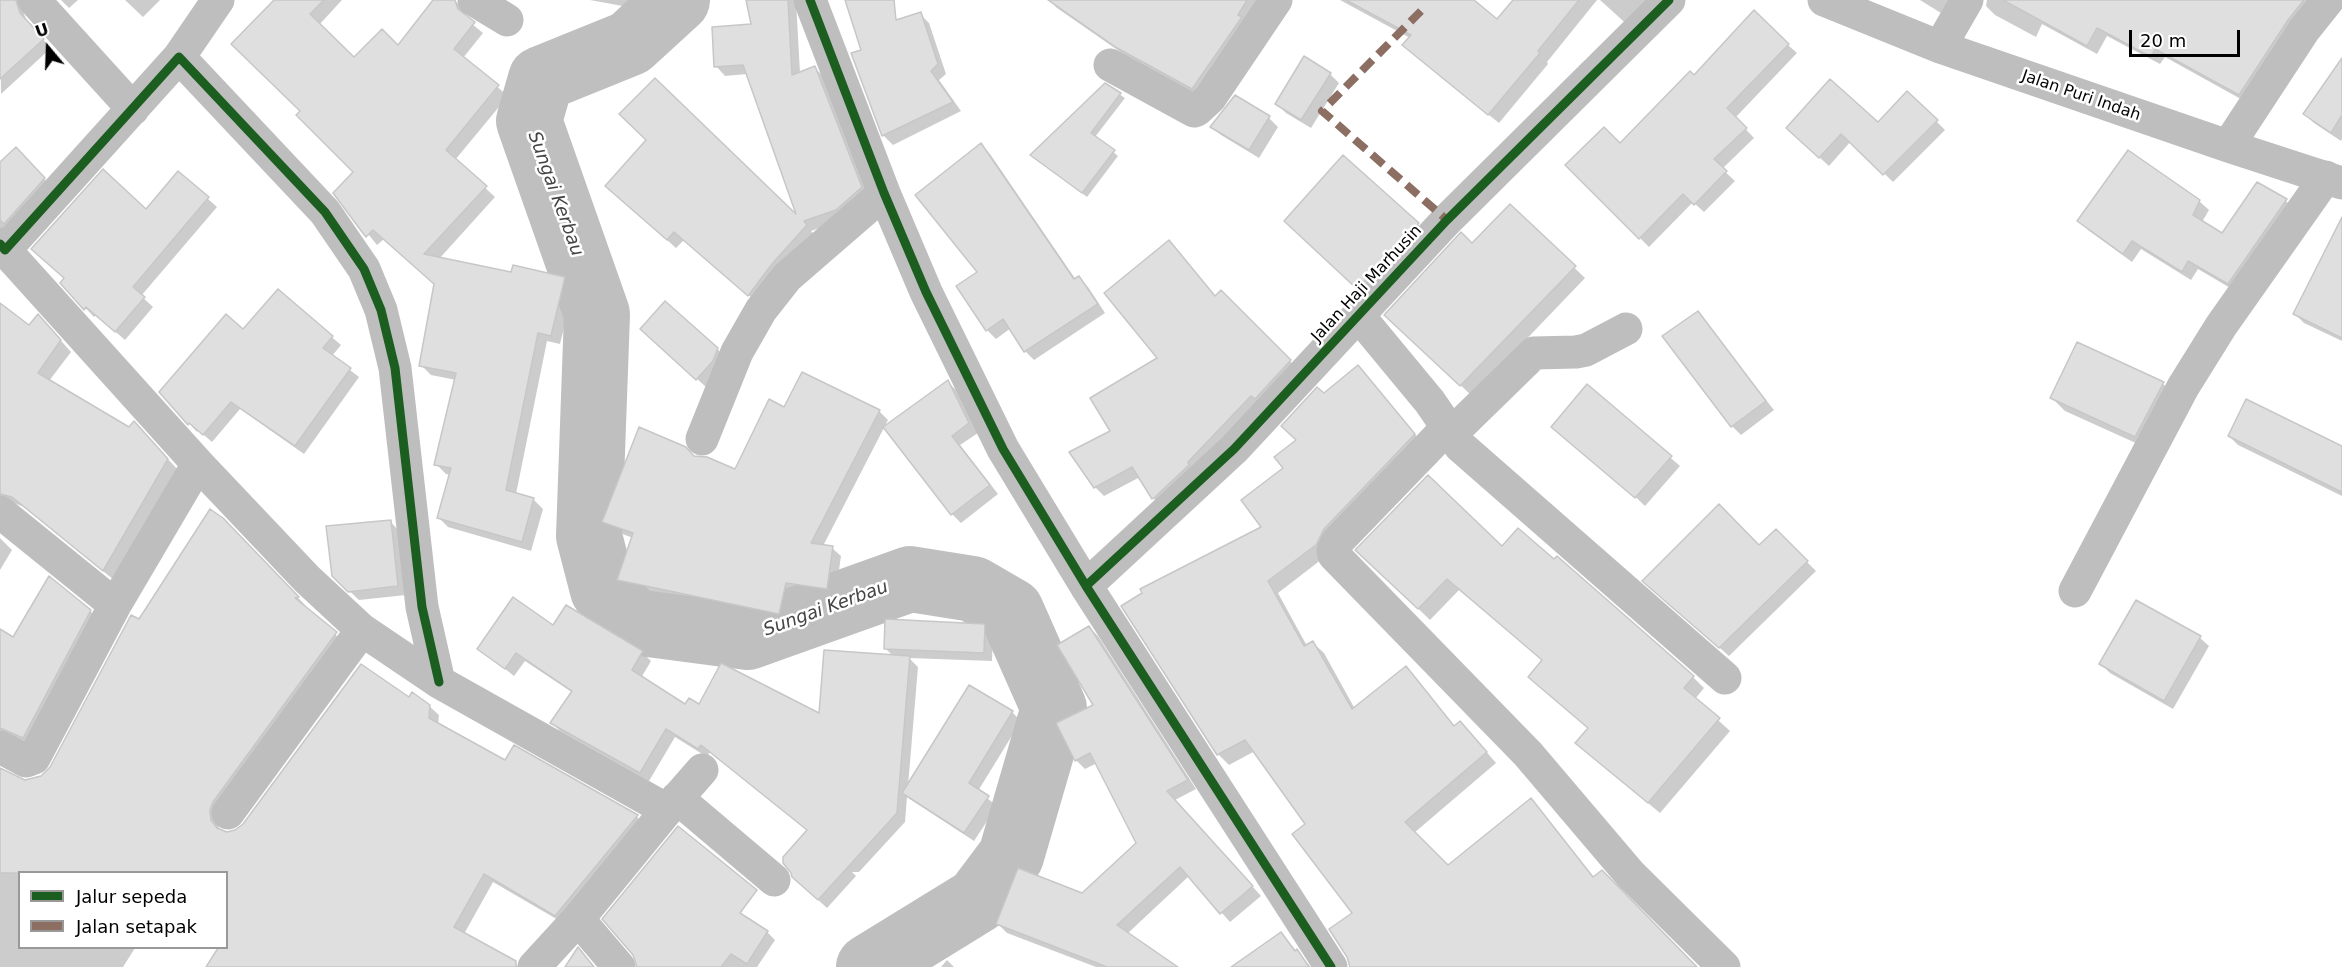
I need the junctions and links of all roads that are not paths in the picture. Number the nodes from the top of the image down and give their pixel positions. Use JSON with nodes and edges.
{"nodes":[{"id":1,"x":34,"y":0,"type":"edge"},
{"id":2,"x":218,"y":0,"type":"edge"},
{"id":3,"x":474,"y":0,"type":"edge"},
{"id":4,"x":810,"y":0,"type":"edge"},
{"id":5,"x":1276,"y":0,"type":"edge"},
{"id":6,"x":1669,"y":0,"type":"edge"},
{"id":7,"x":1824,"y":0,"type":"edge"},
{"id":8,"x":1967,"y":0,"type":"edge"},
{"id":9,"x":2328,"y":0,"type":"edge"},
{"id":10,"x":507,"y":21,"type":"dead end"},
{"id":11,"x":1940,"y":47,"type":"junction"},
{"id":12,"x":179,"y":57,"type":"junction"},
{"id":13,"x":1110,"y":65,"type":"dead end"},
{"id":14,"x":133,"y":109,"type":"junction"},
{"id":15,"x":2228,"y":146,"type":"junction"},
{"id":16,"x":2334,"y":180,"type":"edge"},
{"id":17,"x":884,"y":194,"type":"junction"},
{"id":18,"x":2,"y":247,"type":"edge"},
{"id":19,"x":1358,"y":315,"type":"junction"},
{"id":20,"x":1626,"y":329,"type":"dead end"},
{"id":21,"x":1449,"y":431,"type":"junction"},
{"id":22,"x":702,"y":439,"type":"dead end"},
{"id":23,"x":198,"y":464,"type":"junction"},
{"id":24,"x":0,"y":512,"type":"edge"},
{"id":25,"x":1086,"y":586,"type":"junction"},
{"id":26,"x":2075,"y":591,"type":"dead end"},
{"id":27,"x":115,"y":604,"type":"junction"},
{"id":28,"x":362,"y":630,"type":"junction"},
{"id":29,"x":1725,"y":678,"type":"dead end"},
{"id":30,"x":439,"y":682,"type":"junction"},
{"id":31,"x":0,"y":747,"type":"edge"},
{"id":32,"x":702,"y":770,"type":"dead end"},
{"id":33,"x":672,"y":804,"type":"junction"},
{"id":34,"x":228,"y":813,"type":"dead end"},
{"id":35,"x":774,"y":880,"type":"dead end"},
{"id":36,"x":578,"y":919,"type":"junction"},
{"id":37,"x":534,"y":967,"type":"edge"},
{"id":38,"x":620,"y":967,"type":"edge"},
{"id":39,"x":1331,"y":967,"type":"edge"},
{"id":40,"x":1724,"y":967,"type":"edge"}],
"edges":[{"from":1,"to":14,"type":"street"},
{"from":2,"to":12,"type":"street"},
{"from":3,"to":10,"type":"street"},
{"from":4,"to":17,"type":"street"},
{"from":5,"to":13,"type":"street"},
{"from":6,"to":19,"type":"street","name":"Jalan Haji Marhusin"},
{"from":7,"to":11,"type":"street","name":"Jalan Puri Indah"},
{"from":8,"to":11,"type":"street"},
{"from":9,"to":15,"type":"street"},
{"from":11,"to":15,"type":"street","name":"Jalan Puri Indah"},
{"from":12,"to":14,"type":"street"},
{"from":12,"to":30,"type":"street"},
{"from":14,"to":18,"type":"street"},
{"from":15,"to":16,"type":"street","name":"Jalan Puri Indah"},
{"from":16,"to":26,"type":"street"},
{"from":17,"to":22,"type":"street"},
{"from":17,"to":25,"type":"street"},
{"from":18,"to":23,"type":"street"},
{"from":19,"to":21,"type":"street"},
{"from":19,"to":25,"type":"street","name":"Jalan Haji Marhusin"},
{"from":20,"to":21,"type":"street"},
{"from":21,"to":29,"type":"street"},
{"from":21,"to":40,"type":"street"},
{"from":23,"to":27,"type":"street"},
{"from":23,"to":28,"type":"street"},
{"from":24,"to":27,"type":"street"},
{"from":25,"to":39,"type":"street"},
{"from":27,"to":31,"type":"street"},
{"from":28,"to":30,"type":"street"},
{"from":28,"to":34,"type":"street"},
{"from":30,"to":33,"type":"street"},
{"from":32,"to":33,"type":"street"},
{"from":33,"to":35,"type":"street"},
{"from":33,"to":36,"type":"street"},
{"from":36,"to":37,"type":"street"},
{"from":36,"to":38,"type":"street"}]}
